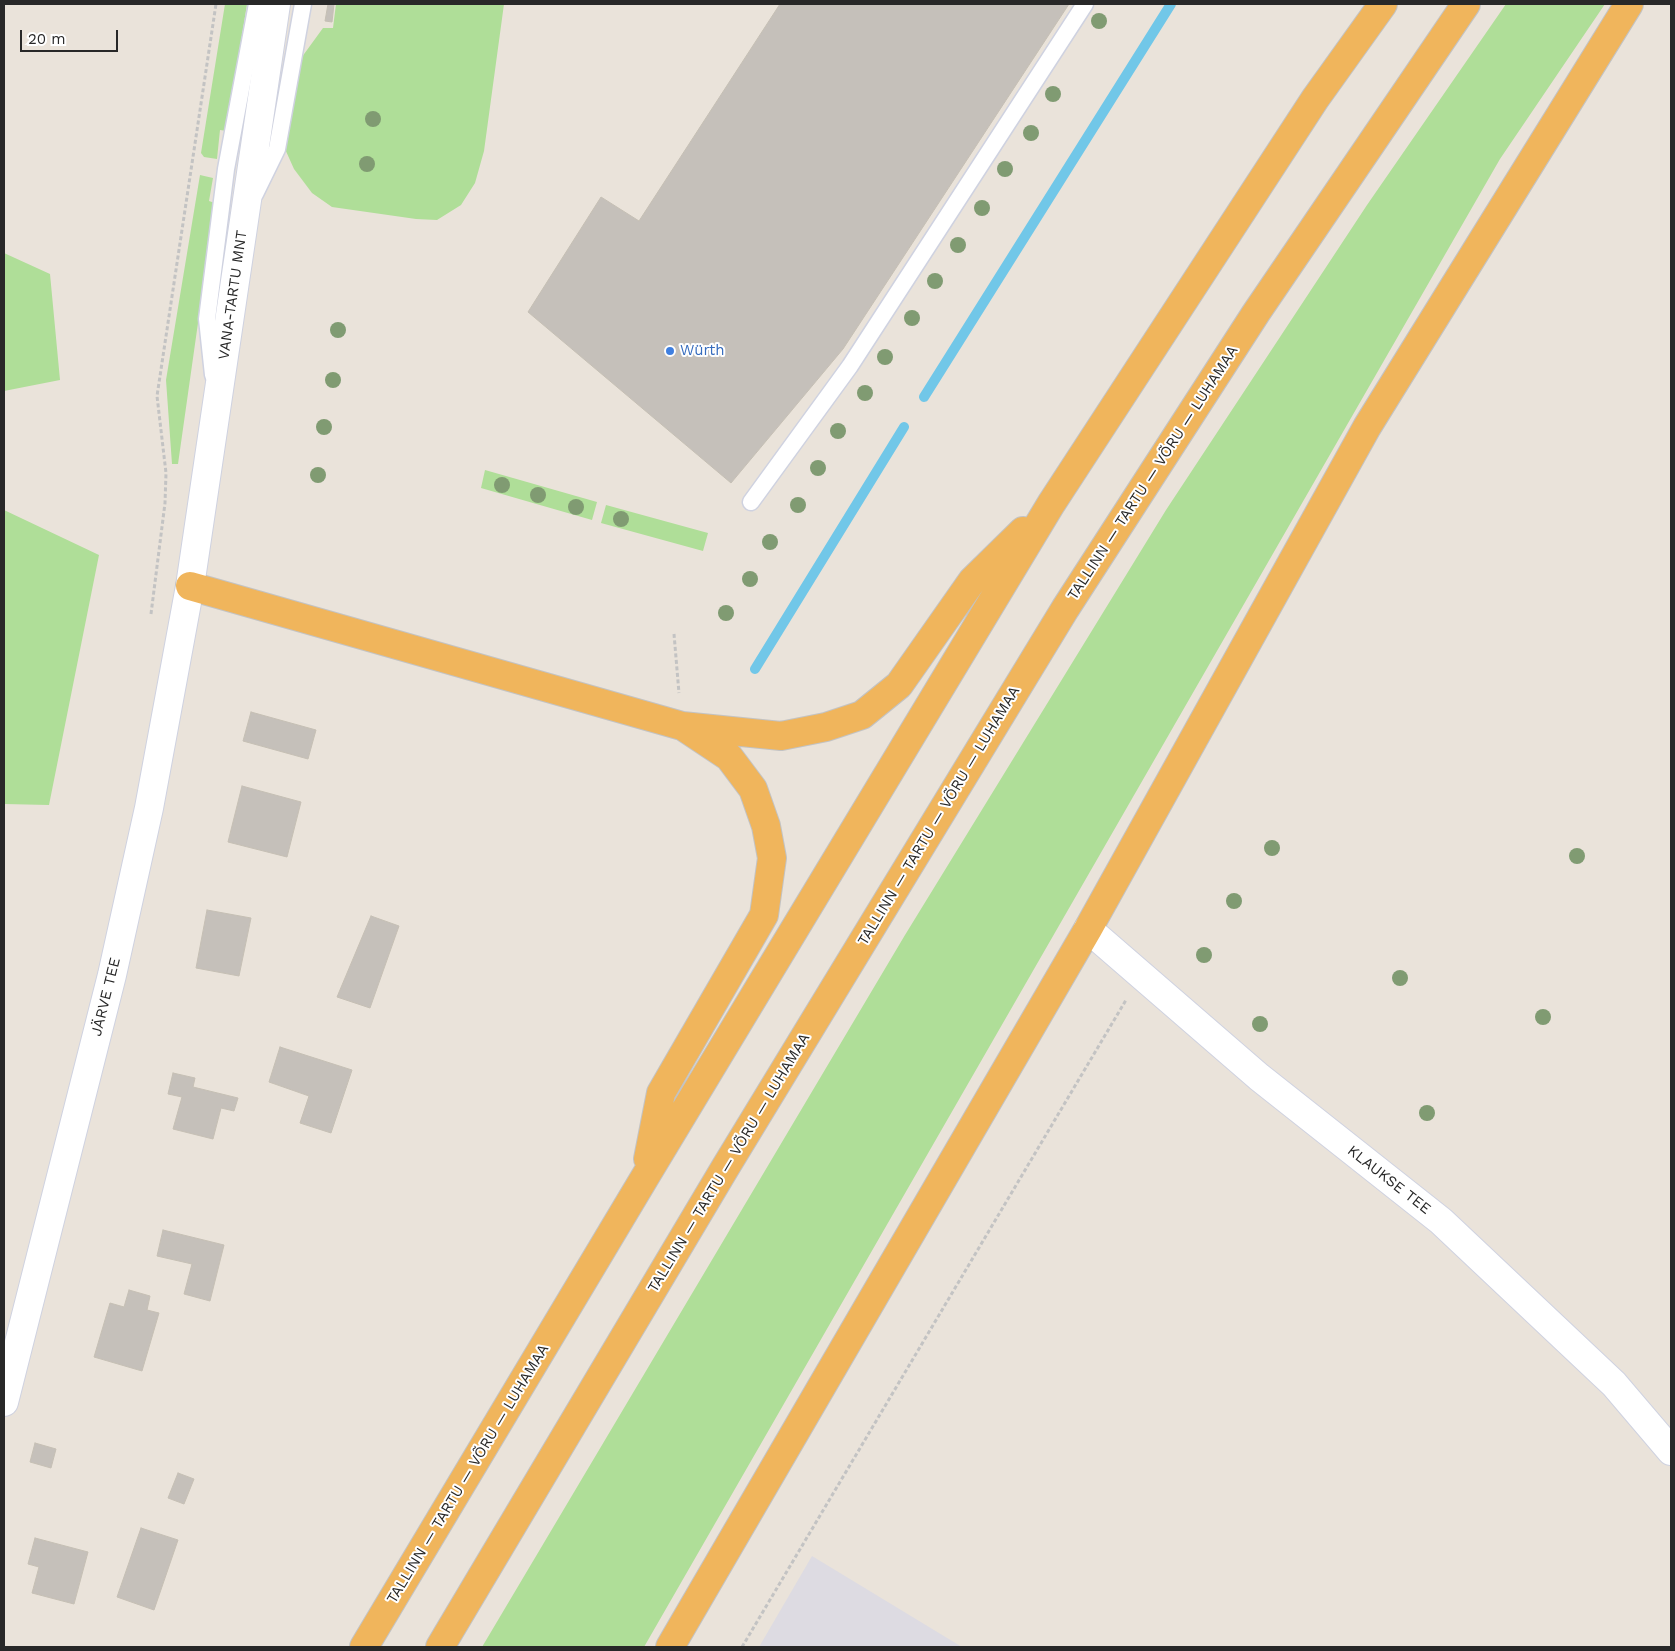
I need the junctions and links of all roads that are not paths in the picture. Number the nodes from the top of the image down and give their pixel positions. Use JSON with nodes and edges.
{"nodes":[{"id":1,"x":256,"y":4,"type":"edge"},
{"id":2,"x":276,"y":4,"type":"edge"},
{"id":3,"x":303,"y":4,"type":"edge"},
{"id":4,"x":1085,"y":4,"type":"edge"},
{"id":5,"x":1383,"y":4,"type":"edge"},
{"id":6,"x":1466,"y":4,"type":"edge"},
{"id":7,"x":1629,"y":4,"type":"edge"},
{"id":8,"x":244,"y":219,"type":"junction"},
{"id":9,"x":217,"y":405,"type":"junction"},
{"id":10,"x":751,"y":502,"type":"dead end"},
{"id":11,"x":1051,"y":504,"type":"junction"},
{"id":12,"x":190,"y":586,"type":"junction"},
{"id":13,"x":682,"y":726,"type":"junction"},
{"id":14,"x":1088,"y":929,"type":"junction"},
{"id":15,"x":644,"y":1177,"type":"junction"},
{"id":16,"x":4,"y":1402,"type":"edge"},
{"id":17,"x":1671,"y":1451,"type":"edge"},
{"id":18,"x":364,"y":1647,"type":"edge"},
{"id":19,"x":440,"y":1647,"type":"edge"},
{"id":20,"x":670,"y":1647,"type":"edge"}],
"edges":[{"from":1,"to":9,"type":"lane"},
{"from":2,"to":8,"type":"street","name":"VANA-TARTU MNT"},
{"from":3,"to":8,"type":"lane"},
{"from":4,"to":10,"type":"lane"},
{"from":5,"to":11,"type":"highway","name":"TALLINN — TARTU — VÕRU — LUHAMAA"},
{"from":6,"to":19,"type":"highway","name":"TALLINN — TARTU — VÕRU — LUHAMAA"},
{"from":7,"to":14,"type":"highway"},
{"from":8,"to":9,"type":"street","name":"VANA-TARTU MNT"},
{"from":9,"to":12,"type":"street","name":"VANA-TARTU MNT"},
{"from":11,"to":13,"type":"highway"},
{"from":11,"to":15,"type":"highway","name":"TALLINN — TARTU — VÕRU — LUHAMAA"},
{"from":12,"to":13,"type":"highway"},
{"from":12,"to":16,"type":"street","name":"JÄRVE TEE"},
{"from":13,"to":15,"type":"highway"},
{"from":14,"to":17,"type":"street","name":"KLAUKSE TEE"},
{"from":14,"to":20,"type":"highway"},
{"from":15,"to":18,"type":"highway","name":"TALLINN — TARTU — VÕRU — LUHAMAA"}]}
